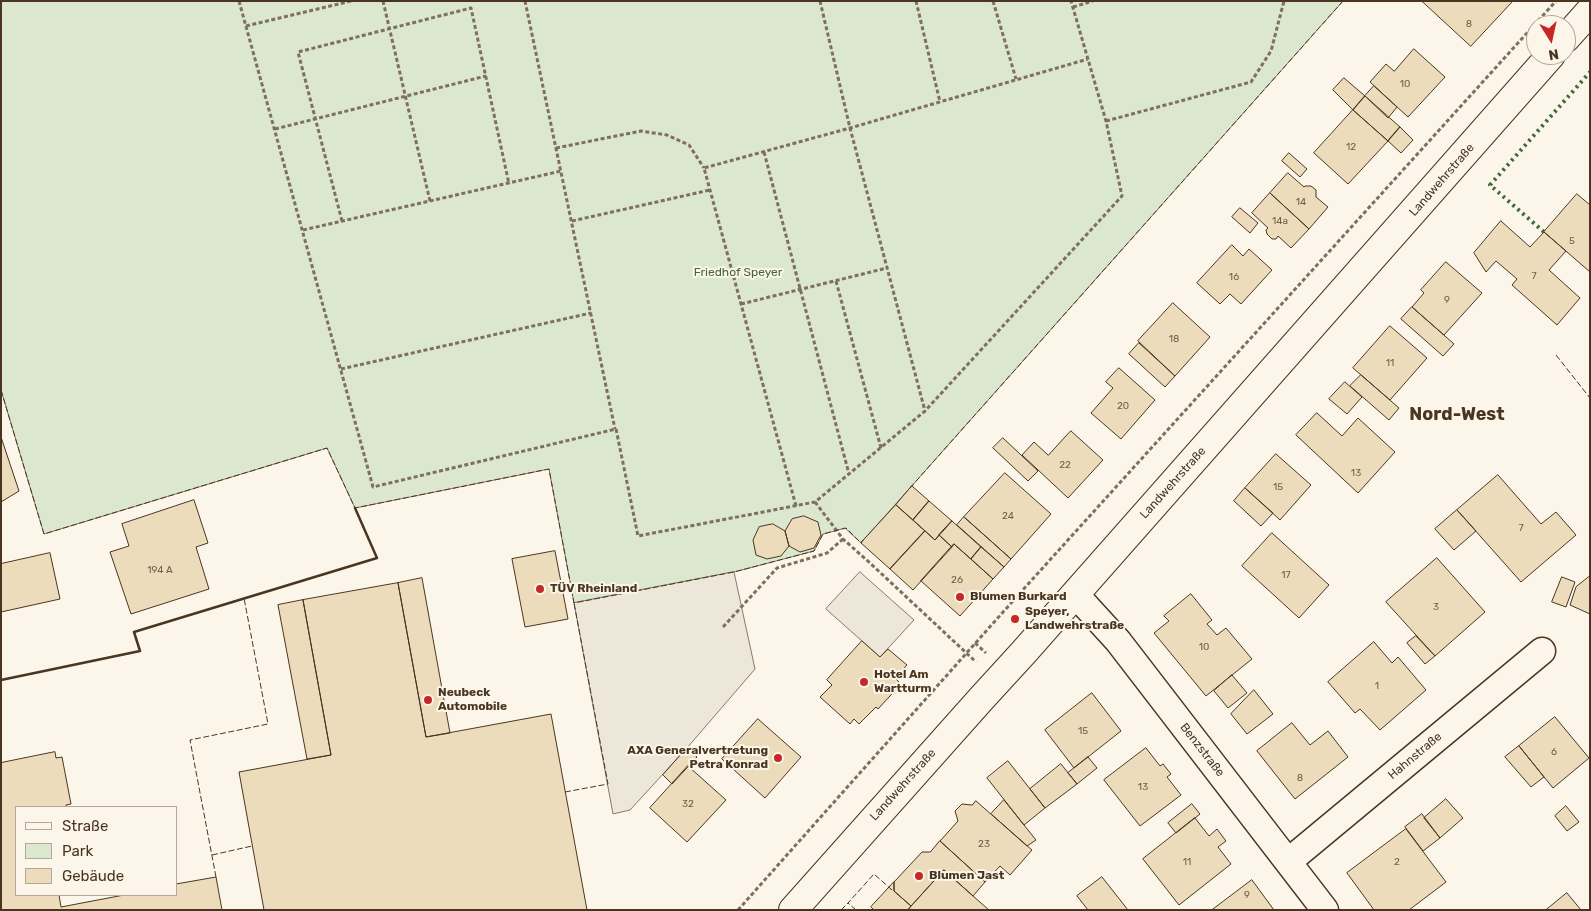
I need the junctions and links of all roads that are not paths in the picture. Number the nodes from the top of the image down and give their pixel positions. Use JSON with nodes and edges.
{"nodes":[{"id":1,"x":1590,"y":11,"type":"edge"},
{"id":2,"x":1576,"y":27,"type":"edge"},
{"id":3,"x":1542,"y":65,"type":"edge"},
{"id":4,"x":1075,"y":594,"type":"junction"},
{"id":5,"x":1542,"y":651,"type":"dead end"},
{"id":6,"x":1289,"y":861,"type":"junction"},
{"id":7,"x":793,"y":910,"type":"edge"},
{"id":8,"x":1325,"y":910,"type":"edge"}],
"edges":[{"from":1,"to":2,"type":"main road"},
{"from":3,"to":4,"type":"main road","name":"Landwehrstraße"},
{"from":4,"to":6,"type":"street","name":"Benzstraße"},
{"from":4,"to":7,"type":"main road","name":"Landwehrstraße"},
{"from":5,"to":6,"type":"street","name":"Hahnstraße"},
{"from":6,"to":8,"type":"street","name":"Benzstraße"}]}
